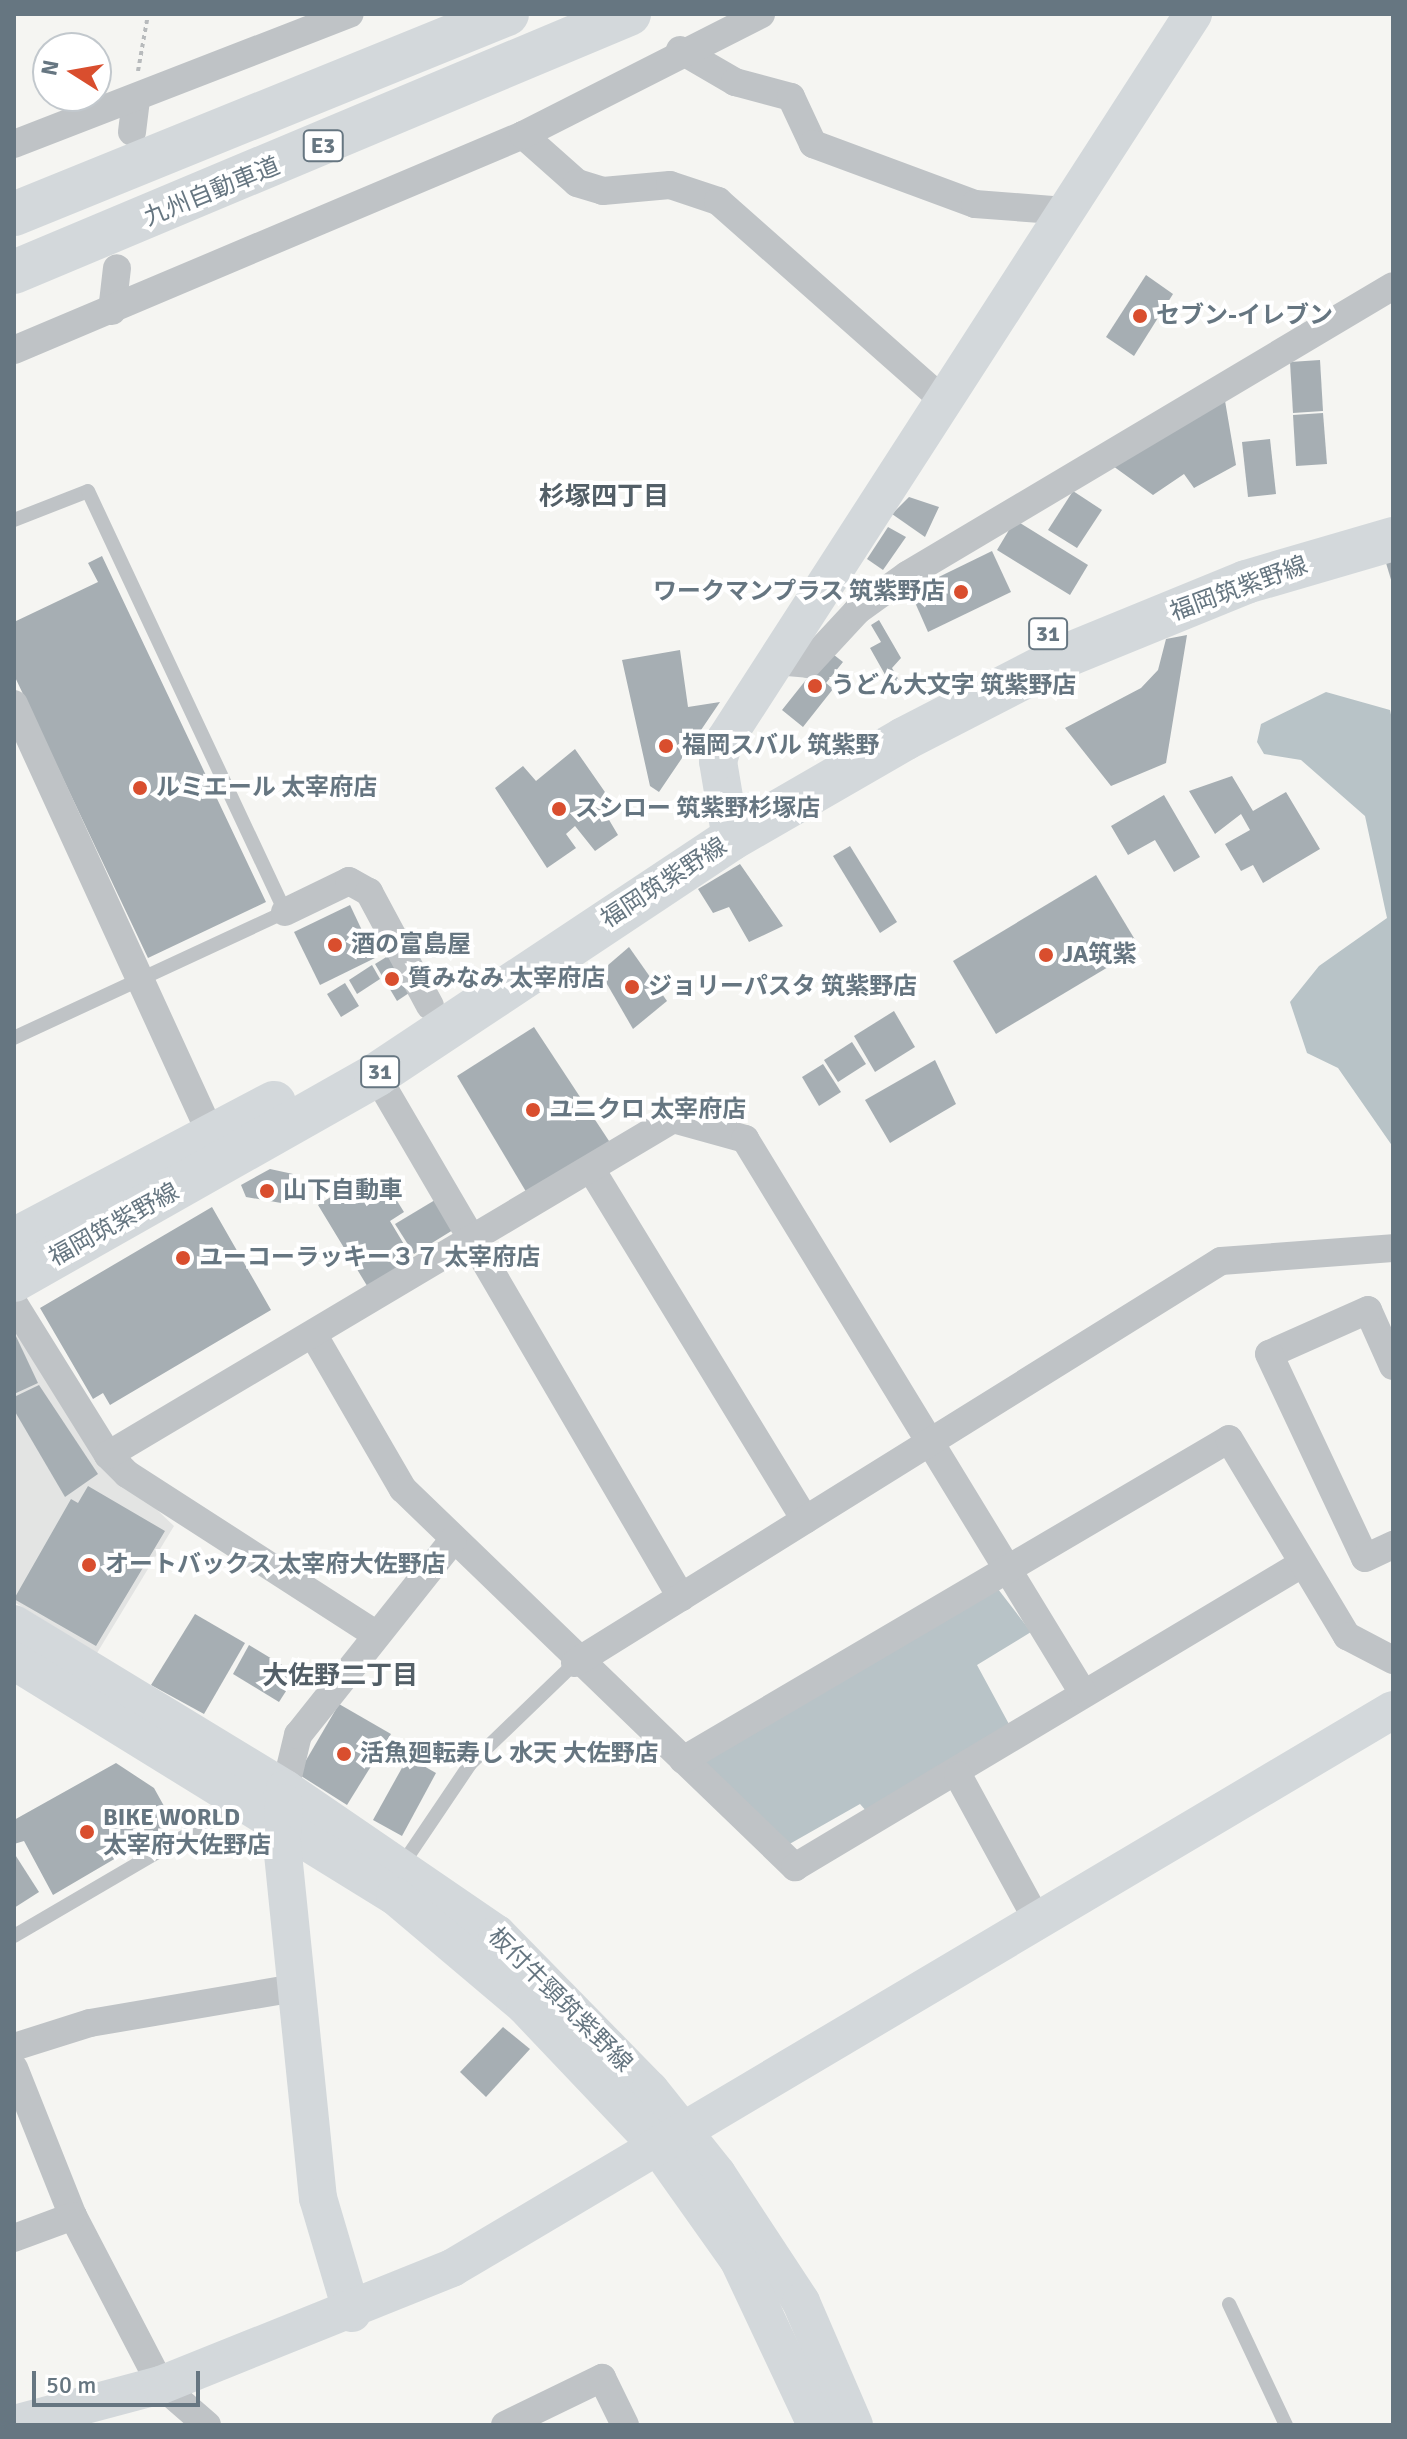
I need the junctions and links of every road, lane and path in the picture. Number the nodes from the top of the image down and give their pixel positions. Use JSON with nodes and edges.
{"nodes":[{"id":1,"x":148,"y":14,"type":"edge"},
{"id":2,"x":350,"y":14,"type":"edge"},
{"id":3,"x":507,"y":14,"type":"edge"},
{"id":4,"x":629,"y":14,"type":"edge"},
{"id":5,"x":761,"y":14,"type":"edge"},
{"id":6,"x":1193,"y":14,"type":"edge"},
{"id":7,"x":680,"y":50,"type":"junction"},
{"id":8,"x":136,"y":100,"type":"junction"},
{"id":9,"x":132,"y":132,"type":"dead end"},
{"id":10,"x":523,"y":135,"type":"junction"},
{"id":11,"x":14,"y":144,"type":"edge"},
{"id":12,"x":1065,"y":211,"type":"junction"},
{"id":13,"x":14,"y":214,"type":"edge"},
{"id":14,"x":117,"y":268,"type":"dead end"},
{"id":15,"x":14,"y":272,"type":"edge"},
{"id":16,"x":1393,"y":286,"type":"edge"},
{"id":17,"x":112,"y":311,"type":"junction"},
{"id":18,"x":14,"y":350,"type":"edge"},
{"id":19,"x":942,"y":399,"type":"junction"},
{"id":20,"x":1393,"y":513,"type":"edge"},
{"id":21,"x":14,"y":520,"type":"edge"},
{"id":22,"x":1393,"y":539,"type":"edge"},
{"id":23,"x":776,"y":661,"type":"junction"},
{"id":24,"x":14,"y":704,"type":"edge"},
{"id":25,"x":729,"y":824,"type":"junction"},
{"id":26,"x":285,"y":912,"type":"junction"},
{"id":27,"x":138,"y":976,"type":"junction"},
{"id":28,"x":430,"y":1006,"type":"junction"},
{"id":29,"x":14,"y":1038,"type":"edge"},
{"id":30,"x":376,"y":1075,"type":"junction"},
{"id":31,"x":287,"y":1096,"type":"junction"},
{"id":32,"x":203,"y":1116,"type":"junction"},
{"id":33,"x":591,"y":1169,"type":"junction"},
{"id":34,"x":125,"y":1181,"type":"junction"},
{"id":35,"x":473,"y":1239,"type":"junction"},
{"id":36,"x":14,"y":1240,"type":"edge"},
{"id":37,"x":1393,"y":1248,"type":"edge"},
{"id":38,"x":14,"y":1280,"type":"edge"},
{"id":39,"x":14,"y":1304,"type":"edge"},
{"id":40,"x":1381,"y":1304,"type":"edge"},
{"id":41,"x":313,"y":1334,"type":"junction"},
{"id":42,"x":1393,"y":1366,"type":"edge"},
{"id":43,"x":931,"y":1441,"type":"junction"},
{"id":44,"x":108,"y":1455,"type":"junction"},
{"id":45,"x":805,"y":1520,"type":"junction"},
{"id":46,"x":453,"y":1540,"type":"junction"},
{"id":47,"x":1393,"y":1545,"type":"edge"},
{"id":48,"x":1300,"y":1565,"type":"junction"},
{"id":49,"x":1008,"y":1569,"type":"junction"},
{"id":50,"x":681,"y":1597,"type":"junction"},
{"id":51,"x":14,"y":1624,"type":"edge"},
{"id":52,"x":377,"y":1635,"type":"junction"},
{"id":53,"x":1393,"y":1660,"type":"edge"},
{"id":54,"x":14,"y":1661,"type":"edge"},
{"id":55,"x":575,"y":1663,"type":"junction"},
{"id":56,"x":1083,"y":1693,"type":"junction"},
{"id":57,"x":1393,"y":1710,"type":"edge"},
{"id":58,"x":683,"y":1760,"type":"junction"},
{"id":59,"x":958,"y":1775,"type":"junction"},
{"id":60,"x":245,"y":1800,"type":"junction"},
{"id":61,"x":284,"y":1806,"type":"junction"},
{"id":62,"x":402,"y":1865,"type":"junction"},
{"id":63,"x":1037,"y":1920,"type":"junction"},
{"id":64,"x":14,"y":1936,"type":"edge"},
{"id":65,"x":294,"y":1988,"type":"junction"},
{"id":66,"x":14,"y":2047,"type":"edge"},
{"id":67,"x":14,"y":2068,"type":"edge"},
{"id":68,"x":670,"y":2137,"type":"junction"},
{"id":69,"x":73,"y":2216,"type":"junction"},
{"id":70,"x":14,"y":2238,"type":"edge"},
{"id":71,"x":1229,"y":2304,"type":"dead end"},
{"id":72,"x":352,"y":2313,"type":"junction"},
{"id":73,"x":161,"y":2385,"type":"junction"},
{"id":74,"x":14,"y":2424,"type":"edge"},
{"id":75,"x":207,"y":2425,"type":"edge"},
{"id":76,"x":505,"y":2425,"type":"edge"},
{"id":77,"x":625,"y":2425,"type":"edge"},
{"id":78,"x":816,"y":2425,"type":"edge"},
{"id":79,"x":854,"y":2425,"type":"edge"},
{"id":80,"x":1286,"y":2425,"type":"edge"}],
"edges":[{"from":1,"to":8,"type":"path"},
{"from":2,"to":8,"type":"street"},
{"from":3,"to":13,"type":"main road","number":"E3"},
{"from":4,"to":15,"type":"main road","name":"九州自動車道","number":"E3"},
{"from":5,"to":7,"type":"street"},
{"from":6,"to":12,"type":"street"},
{"from":7,"to":10,"type":"street"},
{"from":7,"to":12,"type":"street"},
{"from":8,"to":9,"type":"street"},
{"from":8,"to":11,"type":"street"},
{"from":10,"to":17,"type":"street"},
{"from":10,"to":19,"type":"street"},
{"from":12,"to":19,"type":"street"},
{"from":14,"to":17,"type":"street"},
{"from":16,"to":23,"type":"street"},
{"from":17,"to":18,"type":"street"},
{"from":19,"to":23,"type":"street"},
{"from":20,"to":25,"type":"main road","name":"福岡筑紫野線","number":"31"},
{"from":21,"to":26,"type":"lane"},
{"from":22,"to":25,"type":"main road","name":"福岡筑紫野線","number":"31"},
{"from":23,"to":25,"type":"street"},
{"from":24,"to":27,"type":"street"},
{"from":25,"to":28,"type":"main road","name":"福岡筑紫野線","number":"31"},
{"from":25,"to":30,"type":"main road","name":"福岡筑紫野線","number":"31"},
{"from":26,"to":27,"type":"lane"},
{"from":26,"to":28,"type":"street"},
{"from":27,"to":29,"type":"lane"},
{"from":27,"to":32,"type":"street"},
{"from":28,"to":31,"type":"main road","name":"福岡筑紫野線","number":"31"},
{"from":30,"to":35,"type":"street"},
{"from":30,"to":38,"type":"main road","name":"福岡筑紫野線","number":"31"},
{"from":31,"to":32,"type":"street"},
{"from":31,"to":34,"type":"main road","name":"福岡筑紫野線","number":"31"},
{"from":32,"to":34,"type":"street"},
{"from":33,"to":35,"type":"street"},
{"from":33,"to":43,"type":"street"},
{"from":33,"to":45,"type":"street"},
{"from":34,"to":36,"type":"main road","name":"福岡筑紫野線","number":"31"},
{"from":35,"to":41,"type":"street"},
{"from":35,"to":50,"type":"street"},
{"from":37,"to":43,"type":"street"},
{"from":39,"to":44,"type":"street"},
{"from":40,"to":42,"type":"street"},
{"from":40,"to":47,"type":"street"},
{"from":41,"to":44,"type":"street"},
{"from":41,"to":46,"type":"street"},
{"from":43,"to":45,"type":"street"},
{"from":43,"to":49,"type":"street"},
{"from":44,"to":52,"type":"street"},
{"from":45,"to":50,"type":"street"},
{"from":46,"to":52,"type":"street"},
{"from":46,"to":55,"type":"street"},
{"from":48,"to":49,"type":"street"},
{"from":48,"to":53,"type":"street"},
{"from":48,"to":56,"type":"street"},
{"from":49,"to":56,"type":"street"},
{"from":49,"to":58,"type":"street"},
{"from":50,"to":55,"type":"street"},
{"from":51,"to":61,"type":"street","name":"板付牛頸筑紫野線"},
{"from":52,"to":61,"type":"street"},
{"from":54,"to":60,"type":"street","name":"板付牛頸筑紫野線"},
{"from":55,"to":58,"type":"street"},
{"from":55,"to":62,"type":"lane"},
{"from":56,"to":59,"type":"street"},
{"from":57,"to":63,"type":"street"},
{"from":58,"to":59,"type":"street"},
{"from":59,"to":63,"type":"street"},
{"from":60,"to":61,"type":"street","name":"板付牛頸筑紫野線"},
{"from":60,"to":64,"type":"lane"},
{"from":61,"to":62,"type":"street","name":"板付牛頸筑紫野線"},
{"from":61,"to":65,"type":"street"},
{"from":61,"to":68,"type":"street","name":"板付牛頸筑紫野線"},
{"from":62,"to":68,"type":"street","name":"板付牛頸筑紫野線"},
{"from":63,"to":68,"type":"street"},
{"from":65,"to":66,"type":"street"},
{"from":65,"to":72,"type":"street"},
{"from":67,"to":69,"type":"street"},
{"from":68,"to":72,"type":"street"},
{"from":68,"to":78,"type":"street","name":"板付牛頸筑紫野線"},
{"from":68,"to":79,"type":"street","name":"板付牛頸筑紫野線"},
{"from":69,"to":70,"type":"street"},
{"from":69,"to":73,"type":"street"},
{"from":71,"to":80,"type":"lane"},
{"from":72,"to":73,"type":"street"},
{"from":73,"to":74,"type":"street"},
{"from":73,"to":75,"type":"street"},
{"from":76,"to":77,"type":"street"}]}
